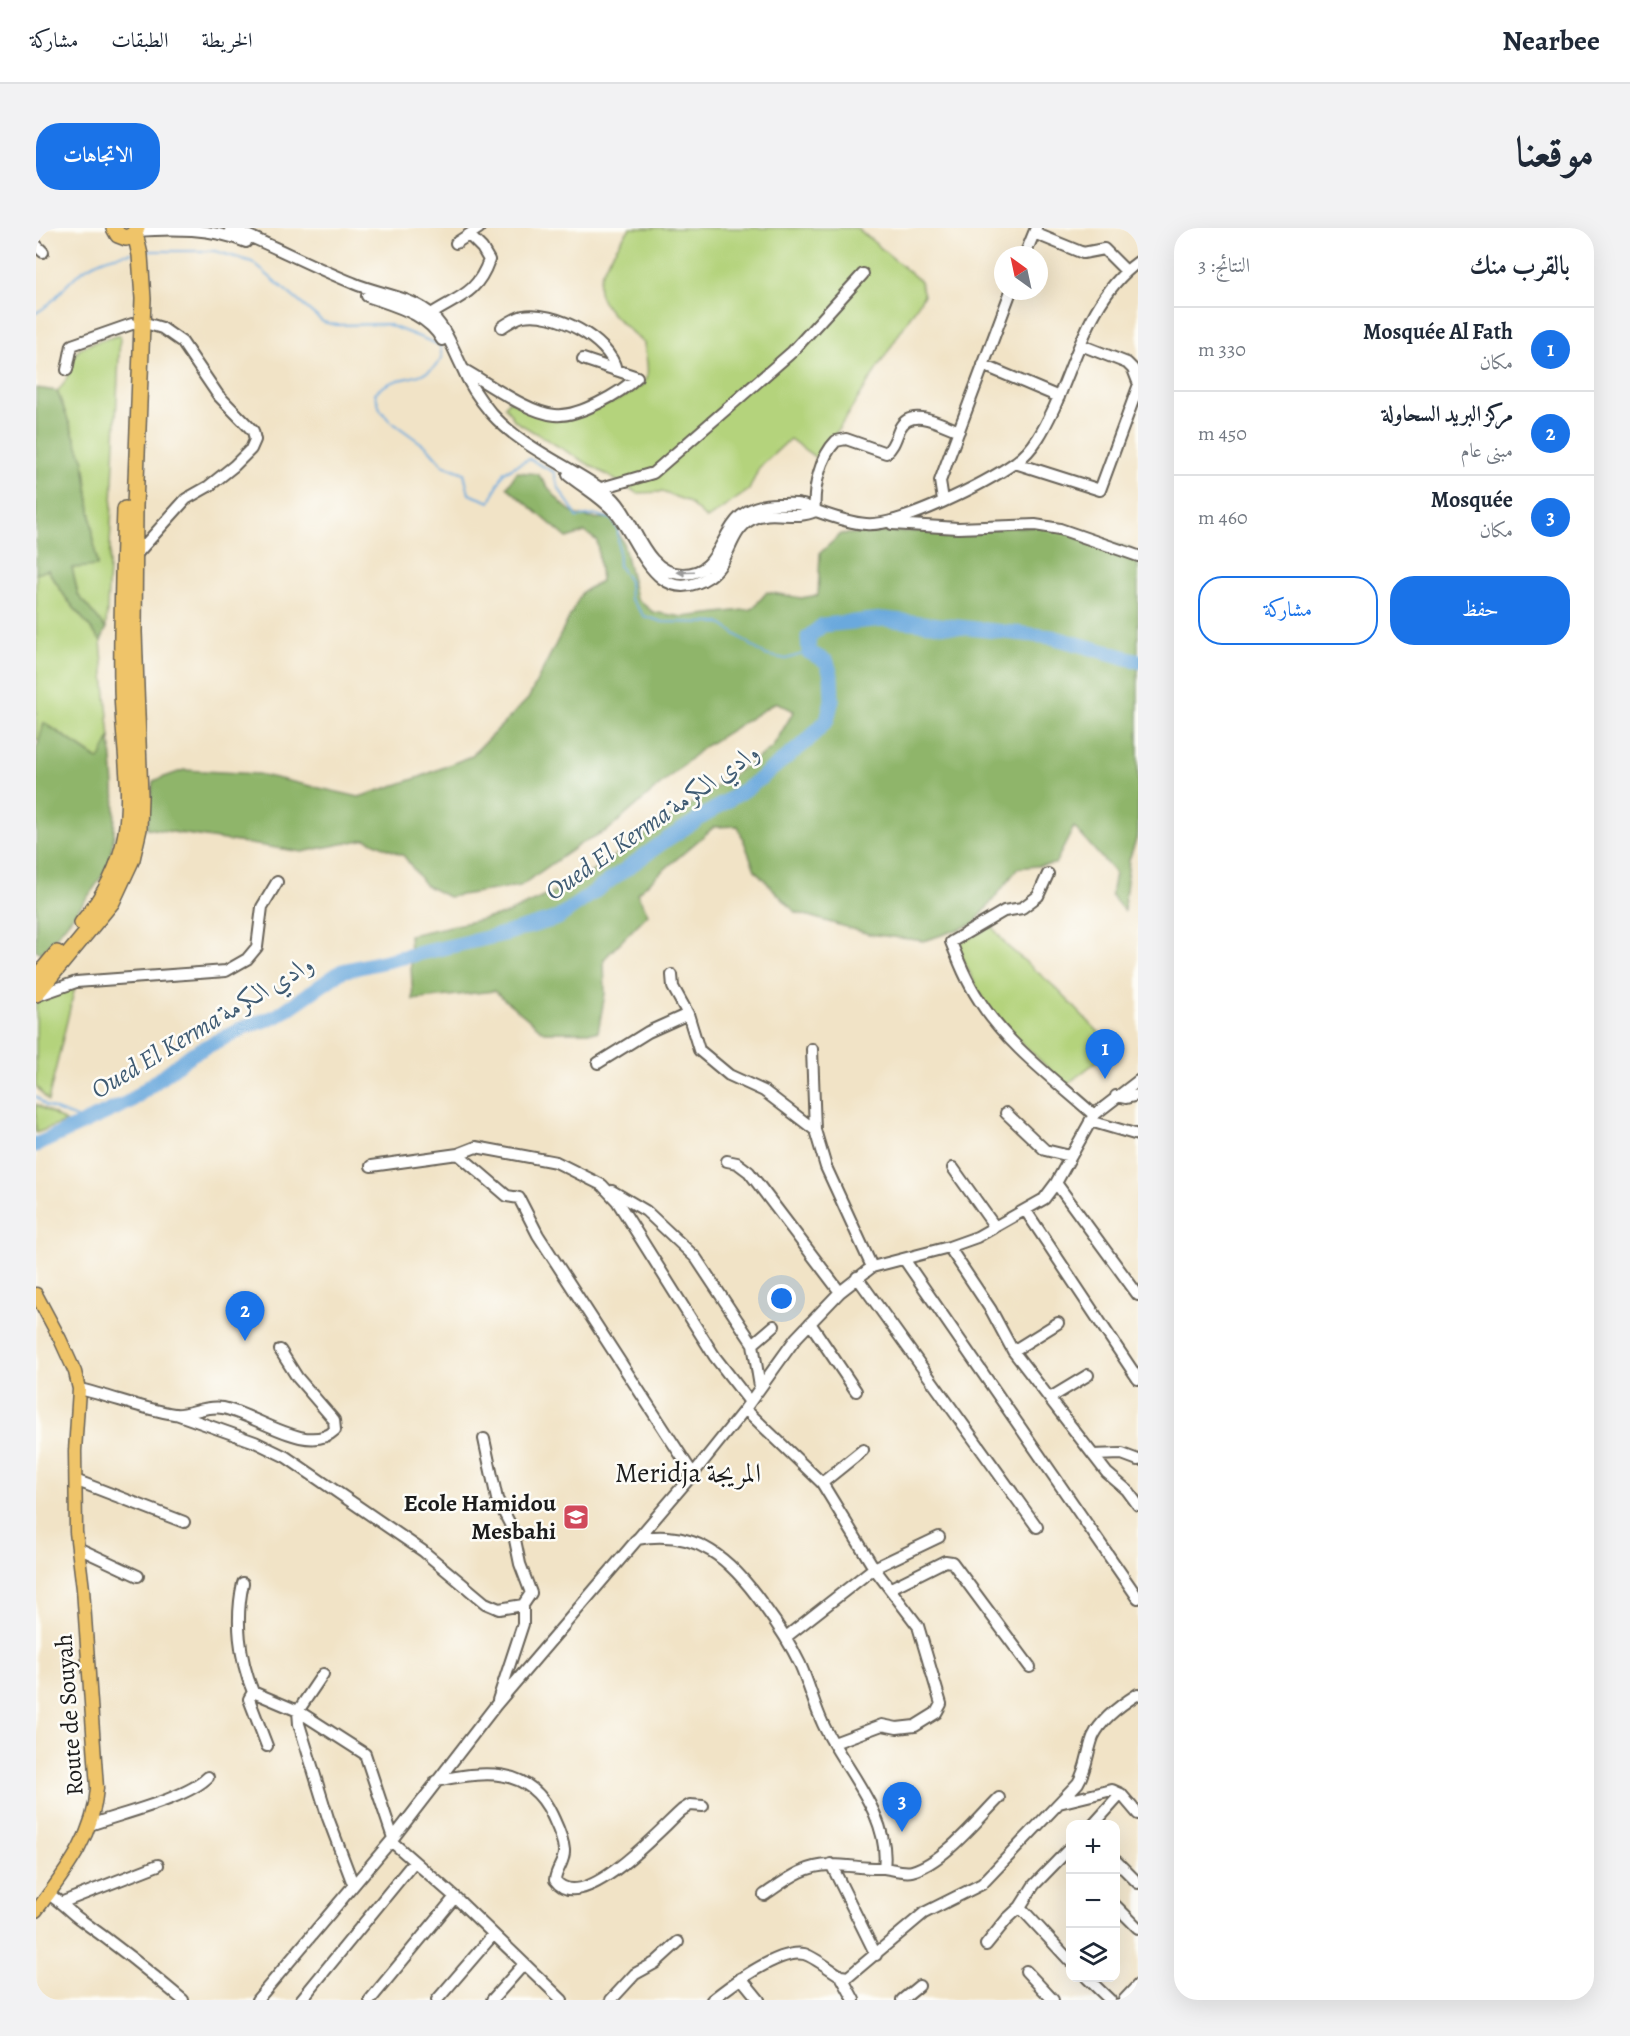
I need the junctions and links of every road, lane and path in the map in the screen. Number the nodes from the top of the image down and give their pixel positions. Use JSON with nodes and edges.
{"nodes":[{"id":1,"x":230,"y":228,"type":"edge"},
{"id":2,"x":479,"y":228,"type":"edge"},
{"id":3,"x":1035,"y":231,"type":"edge"},
{"id":4,"x":469,"y":235,"type":"junction"},
{"id":5,"x":132,"y":241,"type":"edge"},
{"id":6,"x":456,"y":243,"type":"dead end"},
{"id":7,"x":1029,"y":246,"type":"edge"},
{"id":8,"x":1138,"y":262,"type":"edge"},
{"id":9,"x":1126,"y":271,"type":"junction"},
{"id":10,"x":863,"y":274,"type":"dead end"},
{"id":11,"x":1008,"y":300,"type":"edge"},
{"id":12,"x":427,"y":317,"type":"junction"},
{"id":13,"x":137,"y":323,"type":"junction"},
{"id":14,"x":502,"y":327,"type":"dead end"},
{"id":15,"x":1081,"y":345,"type":"junction"},
{"id":16,"x":583,"y":359,"type":"dead end"},
{"id":17,"x":983,"y":365,"type":"junction"},
{"id":18,"x":462,"y":369,"type":"junction"},
{"id":19,"x":616,"y":369,"type":"junction"},
{"id":20,"x":68,"y":370,"type":"dead end"},
{"id":21,"x":1138,"y":382,"type":"edge"},
{"id":22,"x":1138,"y":387,"type":"edge"},
{"id":23,"x":1059,"y":397,"type":"junction"},
{"id":24,"x":959,"y":431,"type":"junction"},
{"id":25,"x":1015,"y":463,"type":"junction"},
{"id":26,"x":601,"y":489,"type":"junction"},
{"id":27,"x":590,"y":492,"type":"junction"},
{"id":28,"x":943,"y":500,"type":"junction"},
{"id":29,"x":814,"y":511,"type":"junction"},
{"id":30,"x":887,"y":524,"type":"junction"},
{"id":31,"x":1138,"y":556,"type":"edge"},
{"id":32,"x":134,"y":557,"type":"junction"},
{"id":33,"x":1048,"y":874,"type":"dead end"},
{"id":34,"x":277,"y":882,"type":"dead end"},
{"id":35,"x":672,"y":975,"type":"dead end"},
{"id":36,"x":36,"y":978,"type":"edge"},
{"id":37,"x":36,"y":995,"type":"edge"},
{"id":38,"x":688,"y":1014,"type":"junction"},
{"id":39,"x":812,"y":1049,"type":"dead end"},
{"id":40,"x":598,"y":1063,"type":"dead end"},
{"id":41,"x":1138,"y":1081,"type":"edge"},
{"id":42,"x":1138,"y":1095,"type":"edge"},
{"id":43,"x":1116,"y":1096,"type":"junction"},
{"id":44,"x":1006,"y":1113,"type":"dead end"},
{"id":45,"x":1092,"y":1118,"type":"junction"},
{"id":46,"x":815,"y":1131,"type":"junction"},
{"id":47,"x":1138,"y":1135,"type":"edge"},
{"id":48,"x":458,"y":1154,"type":"junction"},
{"id":49,"x":1070,"y":1156,"type":"junction"},
{"id":50,"x":727,"y":1161,"type":"dead end"},
{"id":51,"x":371,"y":1166,"type":"dead end"},
{"id":52,"x":954,"y":1168,"type":"dead end"},
{"id":53,"x":1056,"y":1183,"type":"junction"},
{"id":54,"x":602,"y":1185,"type":"junction"},
{"id":55,"x":1026,"y":1211,"type":"junction"},
{"id":56,"x":995,"y":1227,"type":"junction"},
{"id":57,"x":949,"y":1247,"type":"junction"},
{"id":58,"x":904,"y":1259,"type":"junction"},
{"id":59,"x":872,"y":1267,"type":"junction"},
{"id":60,"x":857,"y":1277,"type":"junction"},
{"id":61,"x":840,"y":1292,"type":"junction"},
{"id":62,"x":36,"y":1294,"type":"edge"},
{"id":63,"x":1138,"y":1295,"type":"edge"},
{"id":64,"x":810,"y":1323,"type":"junction"},
{"id":65,"x":1058,"y":1323,"type":"dead end"},
{"id":66,"x":774,"y":1326,"type":"dead end"},
{"id":67,"x":753,"y":1344,"type":"junction"},
{"id":68,"x":280,"y":1350,"type":"dead end"},
{"id":69,"x":1013,"y":1351,"type":"junction"},
{"id":70,"x":1088,"y":1375,"type":"dead end"},
{"id":71,"x":1138,"y":1379,"type":"edge"},
{"id":72,"x":760,"y":1387,"type":"junction"},
{"id":73,"x":79,"y":1389,"type":"junction"},
{"id":74,"x":856,"y":1391,"type":"dead end"},
{"id":75,"x":1050,"y":1398,"type":"junction"},
{"id":76,"x":748,"y":1405,"type":"junction"},
{"id":77,"x":176,"y":1414,"type":"junction"},
{"id":78,"x":484,"y":1439,"type":"dead end"},
{"id":79,"x":863,"y":1450,"type":"dead end"},
{"id":80,"x":1093,"y":1455,"type":"junction"},
{"id":81,"x":1138,"y":1460,"type":"edge"},
{"id":82,"x":693,"y":1474,"type":"junction"},
{"id":83,"x":75,"y":1480,"type":"junction"},
{"id":84,"x":822,"y":1483,"type":"junction"},
{"id":85,"x":1138,"y":1505,"type":"edge"},
{"id":86,"x":184,"y":1522,"type":"dead end"},
{"id":87,"x":1037,"y":1527,"type":"dead end"},
{"id":88,"x":939,"y":1537,"type":"dead end"},
{"id":89,"x":637,"y":1539,"type":"junction"},
{"id":90,"x":78,"y":1548,"type":"junction"},
{"id":91,"x":874,"y":1568,"type":"junction"},
{"id":92,"x":138,"y":1576,"type":"dead end"},
{"id":93,"x":243,"y":1582,"type":"dead end"},
{"id":94,"x":891,"y":1588,"type":"junction"},
{"id":95,"x":1138,"y":1598,"type":"edge"},
{"id":96,"x":523,"y":1605,"type":"junction"},
{"id":97,"x":786,"y":1637,"type":"junction"},
{"id":98,"x":1030,"y":1667,"type":"dead end"},
{"id":99,"x":323,"y":1674,"type":"dead end"},
{"id":100,"x":253,"y":1692,"type":"junction"},
{"id":101,"x":1138,"y":1694,"type":"edge"},
{"id":102,"x":496,"y":1706,"type":"junction"},
{"id":103,"x":298,"y":1712,"type":"junction"},
{"id":104,"x":834,"y":1743,"type":"junction"},
{"id":105,"x":267,"y":1746,"type":"dead end"},
{"id":106,"x":208,"y":1777,"type":"dead end"},
{"id":107,"x":436,"y":1781,"type":"junction"},
{"id":108,"x":1121,"y":1794,"type":"junction"},
{"id":109,"x":999,"y":1798,"type":"dead end"},
{"id":110,"x":1059,"y":1803,"type":"junction"},
{"id":111,"x":703,"y":1806,"type":"dead end"},
{"id":112,"x":1138,"y":1814,"type":"edge"},
{"id":113,"x":1098,"y":1820,"type":"edge"},
{"id":114,"x":90,"y":1825,"type":"junction"},
{"id":115,"x":392,"y":1840,"type":"junction"},
{"id":116,"x":1066,"y":1856,"type":"edge"},
{"id":117,"x":414,"y":1862,"type":"junction"},
{"id":118,"x":831,"y":1864,"type":"junction"},
{"id":119,"x":158,"y":1865,"type":"dead end"},
{"id":120,"x":1120,"y":1865,"type":"edge"},
{"id":121,"x":884,"y":1869,"type":"junction"},
{"id":122,"x":1138,"y":1883,"type":"edge"},
{"id":123,"x":353,"y":1884,"type":"junction"},
{"id":124,"x":48,"y":1894,"type":"junction"},
{"id":125,"x":764,"y":1895,"type":"dead end"},
{"id":126,"x":455,"y":1897,"type":"junction"},
{"id":127,"x":63,"y":1902,"type":"junction"},
{"id":128,"x":1020,"y":1907,"type":"junction"},
{"id":129,"x":1120,"y":1910,"type":"edge"},
{"id":130,"x":36,"y":1911,"type":"edge"},
{"id":131,"x":1138,"y":1928,"type":"edge"},
{"id":132,"x":493,"y":1935,"type":"junction"},
{"id":133,"x":678,"y":1942,"type":"dead end"},
{"id":134,"x":986,"y":1945,"type":"dead end"},
{"id":135,"x":876,"y":1955,"type":"junction"},
{"id":136,"x":1066,"y":1956,"type":"edge"},
{"id":137,"x":524,"y":1964,"type":"junction"},
{"id":138,"x":1026,"y":1971,"type":"dead end"},
{"id":139,"x":841,"y":1976,"type":"junction"},
{"id":140,"x":741,"y":1978,"type":"junction"},
{"id":141,"x":1092,"y":1982,"type":"edge"},
{"id":142,"x":1138,"y":1985,"type":"edge"},
{"id":143,"x":919,"y":1986,"type":"dead end"},
{"id":144,"x":552,"y":1991,"type":"junction"},
{"id":145,"x":1138,"y":1992,"type":"edge"},
{"id":146,"x":375,"y":1998,"type":"edge"},
{"id":147,"x":183,"y":2000,"type":"edge"},
{"id":148,"x":257,"y":2000,"type":"edge"},
{"id":149,"x":301,"y":2000,"type":"edge"},
{"id":150,"x":437,"y":2000,"type":"edge"},
{"id":151,"x":492,"y":2000,"type":"edge"},
{"id":152,"x":545,"y":2000,"type":"edge"},
{"id":153,"x":562,"y":2000,"type":"edge"},
{"id":154,"x":611,"y":2000,"type":"edge"},
{"id":155,"x":712,"y":2000,"type":"edge"},
{"id":156,"x":759,"y":2000,"type":"edge"},
{"id":157,"x":854,"y":2000,"type":"edge"},
{"id":158,"x":902,"y":2000,"type":"edge"},
{"id":159,"x":1053,"y":2000,"type":"edge"},
{"id":160,"x":1110,"y":2000,"type":"edge"},
{"id":161,"x":1126,"y":2000,"type":"edge"}],
"edges":[{"from":1,"to":12,"type":"street"},
{"from":2,"to":4,"type":"street"},
{"from":3,"to":7,"type":"street"},
{"from":3,"to":9,"type":"street"},
{"from":4,"to":6,"type":"street"},
{"from":4,"to":12,"type":"street"},
{"from":5,"to":12,"type":"street"},
{"from":5,"to":13,"type":"highway"},
{"from":8,"to":9,"type":"street"},
{"from":9,"to":15,"type":"street"},
{"from":10,"to":26,"type":"street"},
{"from":11,"to":17,"type":"street"},
{"from":12,"to":18,"type":"street"},
{"from":12,"to":27,"type":"street"},
{"from":13,"to":20,"type":"street"},
{"from":13,"to":32,"type":"highway"},
{"from":13,"to":32,"type":"street"},
{"from":13,"to":36,"type":"highway"},
{"from":14,"to":19,"type":"street"},
{"from":15,"to":21,"type":"street"},
{"from":15,"to":23,"type":"street"},
{"from":16,"to":19,"type":"street"},
{"from":17,"to":23,"type":"street"},
{"from":17,"to":24,"type":"street"},
{"from":18,"to":19,"type":"street"},
{"from":18,"to":26,"type":"street"},
{"from":22,"to":25,"type":"street"},
{"from":23,"to":25,"type":"street"},
{"from":24,"to":28,"type":"street"},
{"from":24,"to":29,"type":"street"},
{"from":25,"to":28,"type":"street"},
{"from":26,"to":27,"type":"street"},
{"from":29,"to":26,"type":"street","one_way":true},
{"from":27,"to":29,"type":"street"},
{"from":28,"to":30,"type":"street"},
{"from":29,"to":30,"type":"street"},
{"from":30,"to":31,"type":"street"},
{"from":32,"to":37,"type":"highway"},
{"from":33,"to":45,"type":"street"},
{"from":34,"to":37,"type":"street"},
{"from":35,"to":38,"type":"street"},
{"from":38,"to":40,"type":"street"},
{"from":38,"to":46,"type":"street"},
{"from":39,"to":46,"type":"street"},
{"from":41,"to":43,"type":"street"},
{"from":42,"to":43,"type":"street"},
{"from":43,"to":45,"type":"street"},
{"from":44,"to":49,"type":"street"},
{"from":45,"to":47,"type":"street"},
{"from":45,"to":49,"type":"street"},
{"from":46,"to":59,"type":"street"},
{"from":48,"to":51,"type":"street"},
{"from":48,"to":54,"type":"street"},
{"from":48,"to":82,"type":"street"},
{"from":49,"to":53,"type":"street"},
{"from":50,"to":61,"type":"street"},
{"from":52,"to":56,"type":"street"},
{"from":53,"to":55,"type":"street"},
{"from":53,"to":63,"type":"street"},
{"from":54,"to":67,"type":"street"},
{"from":54,"to":76,"type":"street"},
{"from":55,"to":56,"type":"street"},
{"from":55,"to":71,"type":"street"},
{"from":56,"to":57,"type":"street"},
{"from":57,"to":58,"type":"street"},
{"from":57,"to":69,"type":"street"},
{"from":58,"to":59,"type":"street"},
{"from":58,"to":95,"type":"street"},
{"from":59,"to":60,"type":"street"},
{"from":60,"to":61,"type":"street"},
{"from":60,"to":87,"type":"street"},
{"from":61,"to":64,"type":"street"},
{"from":62,"to":73,"type":"main road","name":"Route de Souyah"},
{"from":64,"to":72,"type":"street"},
{"from":64,"to":74,"type":"street"},
{"from":65,"to":69,"type":"street"},
{"from":66,"to":67,"type":"street"},
{"from":67,"to":72,"type":"street"},
{"from":68,"to":77,"type":"street"},
{"from":69,"to":75,"type":"street"},
{"from":70,"to":75,"type":"street"},
{"from":72,"to":76,"type":"street"},
{"from":73,"to":77,"type":"street"},
{"from":73,"to":83,"type":"main road","name":"Route de Souyah"},
{"from":75,"to":80,"type":"street"},
{"from":76,"to":82,"type":"street"},
{"from":76,"to":84,"type":"street"},
{"from":77,"to":96,"type":"street"},
{"from":78,"to":96,"type":"street"},
{"from":79,"to":84,"type":"street"},
{"from":80,"to":81,"type":"street"},
{"from":80,"to":85,"type":"street"},
{"from":82,"to":89,"type":"street"},
{"from":83,"to":86,"type":"street"},
{"from":83,"to":90,"type":"main road","name":"Route de Souyah"},
{"from":84,"to":91,"type":"street"},
{"from":88,"to":91,"type":"street"},
{"from":89,"to":97,"type":"street"},
{"from":89,"to":102,"type":"street"},
{"from":90,"to":92,"type":"street"},
{"from":90,"to":114,"type":"main road","name":"Route de Souyah"},
{"from":91,"to":94,"type":"street"},
{"from":91,"to":97,"type":"street"},
{"from":93,"to":100,"type":"street"},
{"from":94,"to":98,"type":"street"},
{"from":94,"to":104,"type":"street"},
{"from":96,"to":102,"type":"street"},
{"from":97,"to":104,"type":"street"},
{"from":99,"to":103,"type":"street"},
{"from":100,"to":103,"type":"street"},
{"from":100,"to":105,"type":"street"},
{"from":101,"to":110,"type":"street"},
{"from":102,"to":107,"type":"street"},
{"from":103,"to":115,"type":"street"},
{"from":103,"to":123,"type":"street"},
{"from":104,"to":121,"type":"street"},
{"from":106,"to":114,"type":"street"},
{"from":107,"to":111,"type":"street"},
{"from":107,"to":115,"type":"street"},
{"from":108,"to":110,"type":"street"},
{"from":108,"to":112,"type":"street"},
{"from":108,"to":113,"type":"street"},
{"from":109,"to":121,"type":"street"},
{"from":110,"to":135,"type":"street"},
{"from":114,"to":124,"type":"main road","name":"Route de Souyah"},
{"from":115,"to":117,"type":"street"},
{"from":115,"to":123,"type":"street"},
{"from":116,"to":128,"type":"street"},
{"from":117,"to":126,"type":"street"},
{"from":117,"to":149,"type":"street"},
{"from":118,"to":121,"type":"street"},
{"from":118,"to":125,"type":"street"},
{"from":118,"to":135,"type":"street"},
{"from":119,"to":127,"type":"street"},
{"from":120,"to":122,"type":"street"},
{"from":123,"to":148,"type":"street"},
{"from":124,"to":127,"type":"street"},
{"from":124,"to":130,"type":"main road","name":"Route de Souyah"},
{"from":126,"to":132,"type":"street"},
{"from":126,"to":146,"type":"street"},
{"from":127,"to":147,"type":"street"},
{"from":128,"to":134,"type":"street"},
{"from":128,"to":136,"type":"street"},
{"from":129,"to":131,"type":"street"},
{"from":132,"to":137,"type":"street"},
{"from":132,"to":150,"type":"street"},
{"from":133,"to":154,"type":"street"},
{"from":135,"to":139,"type":"street"},
{"from":137,"to":144,"type":"street"},
{"from":137,"to":151,"type":"street"},
{"from":138,"to":159,"type":"street"},
{"from":139,"to":140,"type":"street"},
{"from":139,"to":157,"type":"street"},
{"from":140,"to":155,"type":"street"},
{"from":140,"to":156,"type":"street"},
{"from":141,"to":160,"type":"street"},
{"from":142,"to":161,"type":"street"},
{"from":143,"to":158,"type":"street"},
{"from":144,"to":152,"type":"street"},
{"from":144,"to":153,"type":"street"},
{"from":145,"to":161,"type":"street"}]}
